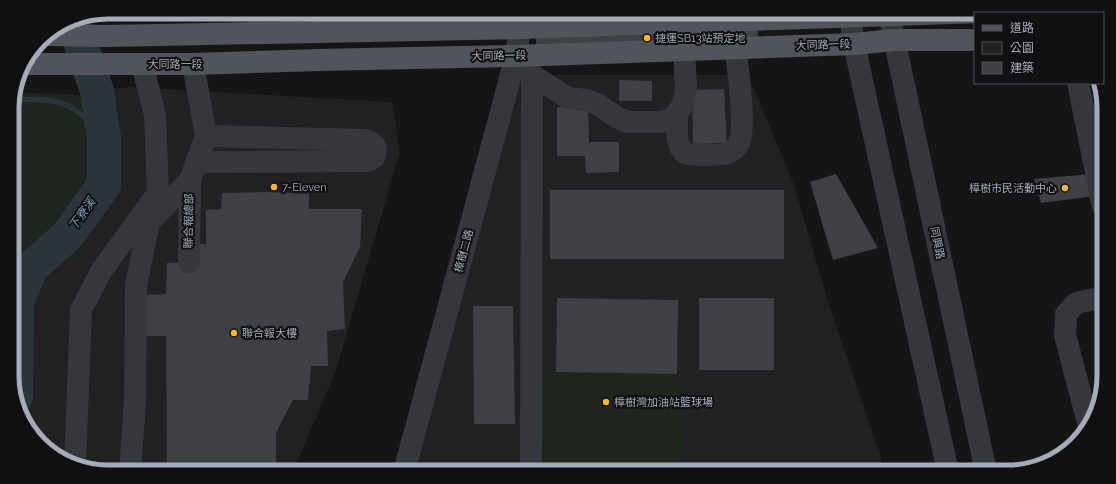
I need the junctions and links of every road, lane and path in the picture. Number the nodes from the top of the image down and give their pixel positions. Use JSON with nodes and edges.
{"nodes":[{"id":1,"x":768,"y":19,"type":"edge"},
{"id":2,"x":850,"y":19,"type":"edge"},
{"id":3,"x":890,"y":19,"type":"edge"},
{"id":4,"x":520,"y":28,"type":"junction"},
{"id":5,"x":57,"y":35,"type":"edge"},
{"id":6,"x":894,"y":40,"type":"junction"},
{"id":7,"x":974,"y":40,"type":"edge"},
{"id":8,"x":854,"y":44,"type":"junction"},
{"id":9,"x":735,"y":49,"type":"junction"},
{"id":10,"x":684,"y":50,"type":"junction"},
{"id":11,"x":516,"y":56,"type":"junction"},
{"id":12,"x":31,"y":64,"type":"edge"},
{"id":13,"x":142,"y":64,"type":"junction"},
{"id":14,"x":194,"y":64,"type":"junction"},
{"id":15,"x":532,"y":75,"type":"junction"},
{"id":16,"x":1078,"y":84,"type":"edge"},
{"id":17,"x":677,"y":113,"type":"junction"},
{"id":18,"x":1094,"y":116,"type":"edge"},
{"id":19,"x":206,"y":136,"type":"junction"},
{"id":20,"x":1097,"y":143,"type":"edge"},
{"id":21,"x":193,"y":171,"type":"junction"},
{"id":22,"x":189,"y":262,"type":"dead end"},
{"id":23,"x":1097,"y":298,"type":"edge"},
{"id":24,"x":1086,"y":417,"type":"edge"},
{"id":25,"x":75,"y":458,"type":"edge"},
{"id":26,"x":130,"y":465,"type":"edge"},
{"id":27,"x":406,"y":465,"type":"edge"},
{"id":28,"x":531,"y":465,"type":"edge"},
{"id":29,"x":946,"y":465,"type":"edge"},
{"id":30,"x":985,"y":465,"type":"edge"}],
"edges":[{"from":1,"to":4,"type":"main road"},
{"from":2,"to":8,"type":"street"},
{"from":3,"to":6,"type":"street","name":"同興路"},
{"from":4,"to":5,"type":"main road"},
{"from":4,"to":11,"type":"street","name":"樟樹二路"},
{"from":6,"to":7,"type":"main road","name":"大同路一段"},
{"from":6,"to":8,"type":"main road","name":"大同路一段"},
{"from":6,"to":30,"type":"street","name":"同興路"},
{"from":8,"to":9,"type":"main road","name":"大同路一段"},
{"from":8,"to":29,"type":"street"},
{"from":9,"to":10,"type":"main road","name":"大同路一段"},
{"from":9,"to":17,"type":"street"},
{"from":10,"to":11,"type":"main road","name":"大同路一段"},
{"from":10,"to":17,"type":"street"},
{"from":11,"to":14,"type":"main road","name":"大同路一段"},
{"from":11,"to":15,"type":"street"},
{"from":11,"to":27,"type":"street","name":"樟樹二路"},
{"from":12,"to":13,"type":"main road","name":"大同路一段"},
{"from":13,"to":14,"type":"main road","name":"大同路一段"},
{"from":13,"to":25,"type":"street"},
{"from":14,"to":19,"type":"street"},
{"from":15,"to":17,"type":"street"},
{"from":15,"to":28,"type":"street"},
{"from":16,"to":18,"type":"street"},
{"from":18,"to":20,"type":"street"},
{"from":19,"to":21,"type":"street"},
{"from":19,"to":21,"type":"street"},
{"from":21,"to":22,"type":"street","name":"聯合報總部"},
{"from":21,"to":26,"type":"street"},
{"from":23,"to":24,"type":"street"}]}
